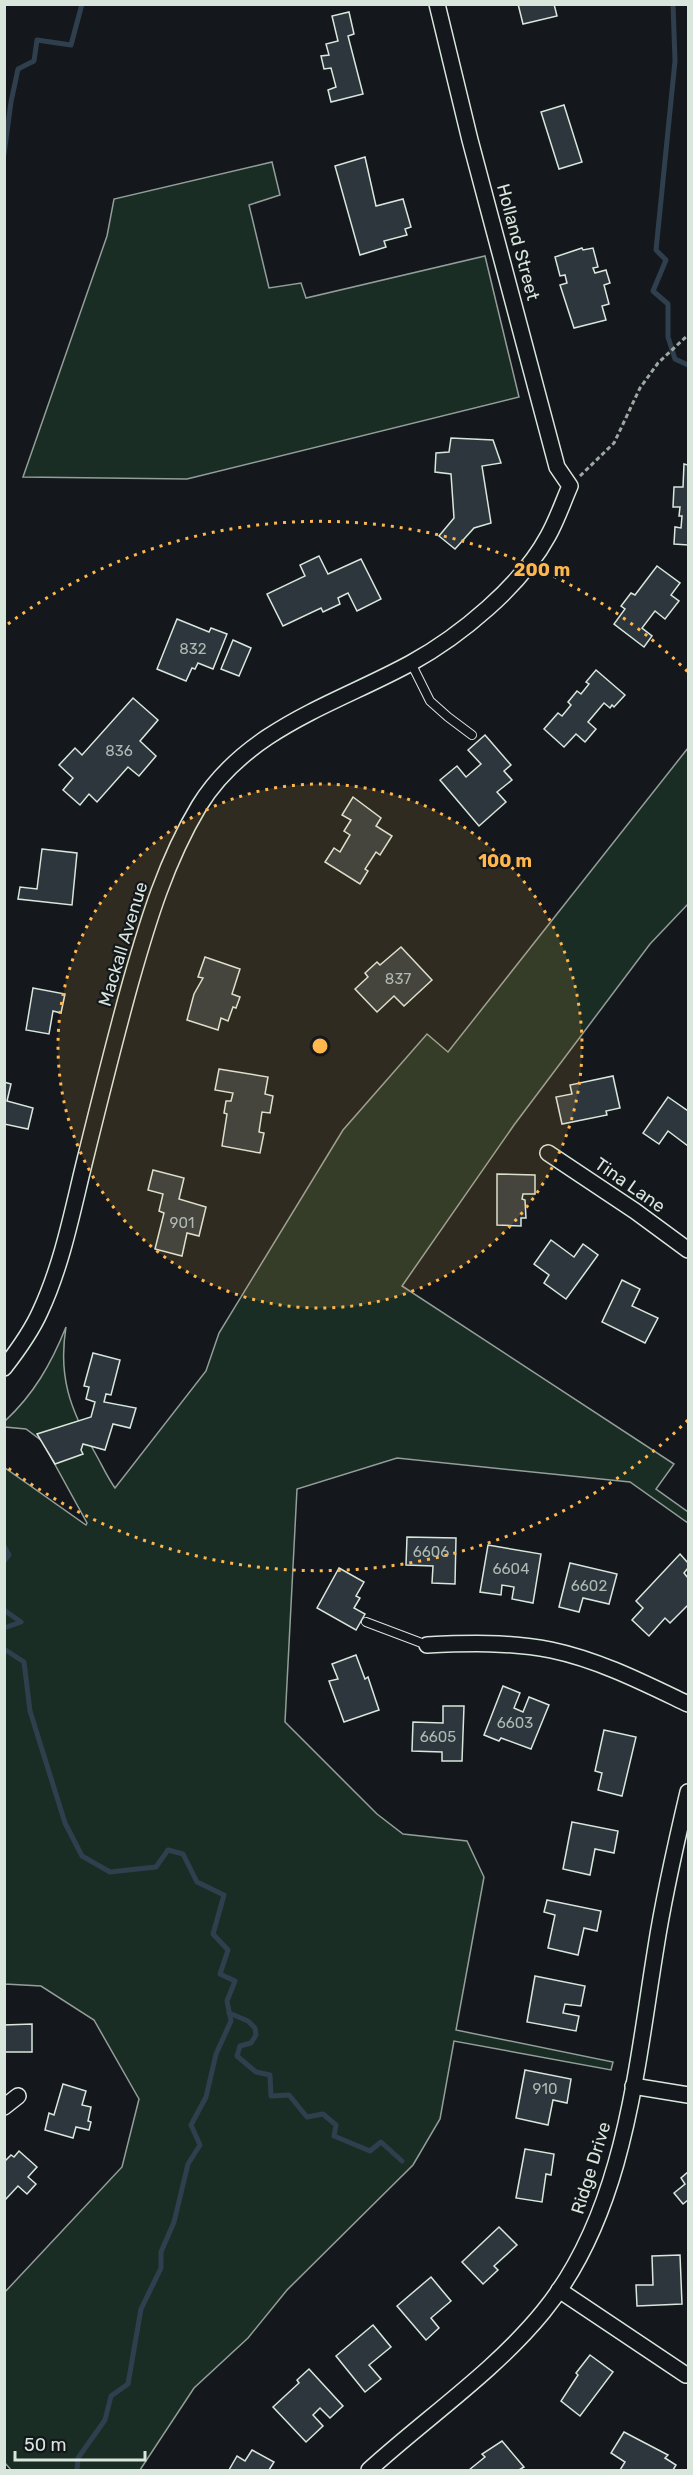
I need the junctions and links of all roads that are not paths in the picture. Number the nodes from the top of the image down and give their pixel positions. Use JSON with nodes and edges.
{"nodes":[{"id":1,"x":437,"y":4,"type":"edge"},
{"id":2,"x":570,"y":486,"type":"joint"},
{"id":3,"x":411,"y":663,"type":"junction"},
{"id":4,"x":472,"y":735,"type":"dead end"},
{"id":5,"x":548,"y":1153,"type":"dead end"},
{"id":6,"x":688,"y":1250,"type":"edge"},
{"id":7,"x":4,"y":1368,"type":"edge"},
{"id":8,"x":366,"y":1622,"type":"dead end"},
{"id":9,"x":427,"y":1645,"type":"joint"},
{"id":10,"x":688,"y":1704,"type":"edge"},
{"id":11,"x":688,"y":1792,"type":"edge"},
{"id":12,"x":633,"y":2086,"type":"junction"},
{"id":13,"x":688,"y":2095,"type":"edge"},
{"id":14,"x":18,"y":2096,"type":"dead end"},
{"id":15,"x":4,"y":2107,"type":"edge"},
{"id":16,"x":559,"y":2290,"type":"junction"},
{"id":17,"x":686,"y":2375,"type":"dead end"},
{"id":18,"x":369,"y":2470,"type":"edge"}],
"edges":[{"from":1,"to":2,"type":"street","name":"Holland Street"},
{"from":2,"to":3,"type":"street","name":"Mackall Avenue"},
{"from":3,"to":4,"type":"lane"},
{"from":3,"to":7,"type":"street","name":"Mackall Avenue"},
{"from":5,"to":6,"type":"street","name":"Tina Lane"},
{"from":8,"to":9,"type":"lane"},
{"from":9,"to":10,"type":"street"},
{"from":11,"to":12,"type":"street","name":"Ridge Drive"},
{"from":12,"to":13,"type":"street"},
{"from":12,"to":16,"type":"street","name":"Ridge Drive"},
{"from":14,"to":15,"type":"street"},
{"from":16,"to":17,"type":"street"},
{"from":16,"to":18,"type":"street","name":"Ridge Drive"}]}
